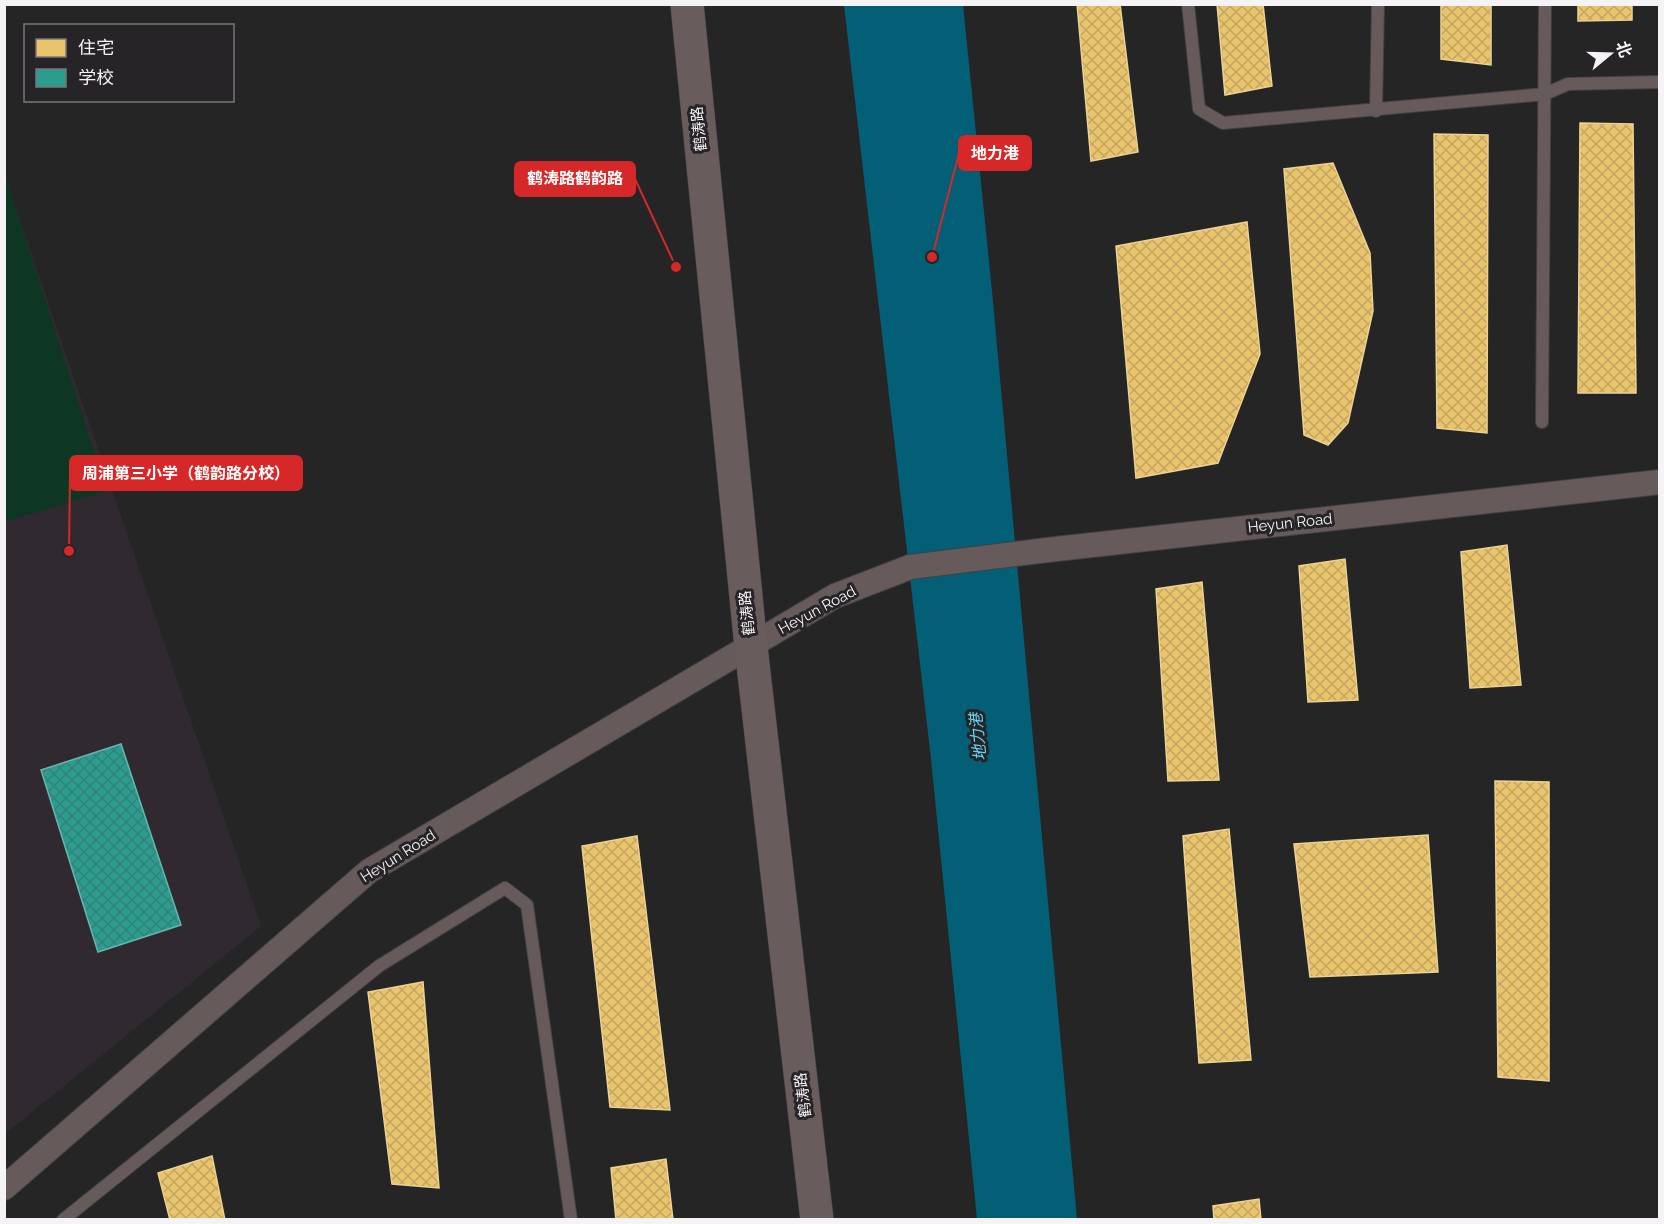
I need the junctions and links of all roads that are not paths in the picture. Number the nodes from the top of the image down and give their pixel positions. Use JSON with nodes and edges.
{"nodes":[{"id":1,"x":687,"y":4,"type":"edge"},
{"id":2,"x":1188,"y":4,"type":"edge"},
{"id":3,"x":1378,"y":4,"type":"edge"},
{"id":4,"x":1545,"y":4,"type":"edge"},
{"id":5,"x":1659,"y":82,"type":"edge"},
{"id":6,"x":1545,"y":94,"type":"junction"},
{"id":7,"x":1377,"y":111,"type":"junction"},
{"id":8,"x":1542,"y":422,"type":"dead end"},
{"id":9,"x":1659,"y":482,"type":"edge"},
{"id":10,"x":751,"y":646,"type":"junction"},
{"id":11,"x":4,"y":1188,"type":"edge"},
{"id":12,"x":63,"y":1220,"type":"edge"},
{"id":13,"x":572,"y":1220,"type":"edge"},
{"id":14,"x":818,"y":1220,"type":"edge"}],
"edges":[{"from":1,"to":10,"type":"street","name":"鹤涛路"},
{"from":2,"to":7,"type":"lane"},
{"from":3,"to":7,"type":"lane"},
{"from":4,"to":6,"type":"lane"},
{"from":5,"to":6,"type":"lane"},
{"from":6,"to":7,"type":"lane"},
{"from":6,"to":8,"type":"lane"},
{"from":9,"to":10,"type":"street","name":"Heyun Road"},
{"from":10,"to":11,"type":"street","name":"Heyun Road"},
{"from":10,"to":14,"type":"street","name":"鹤涛路"},
{"from":12,"to":13,"type":"lane"}]}
